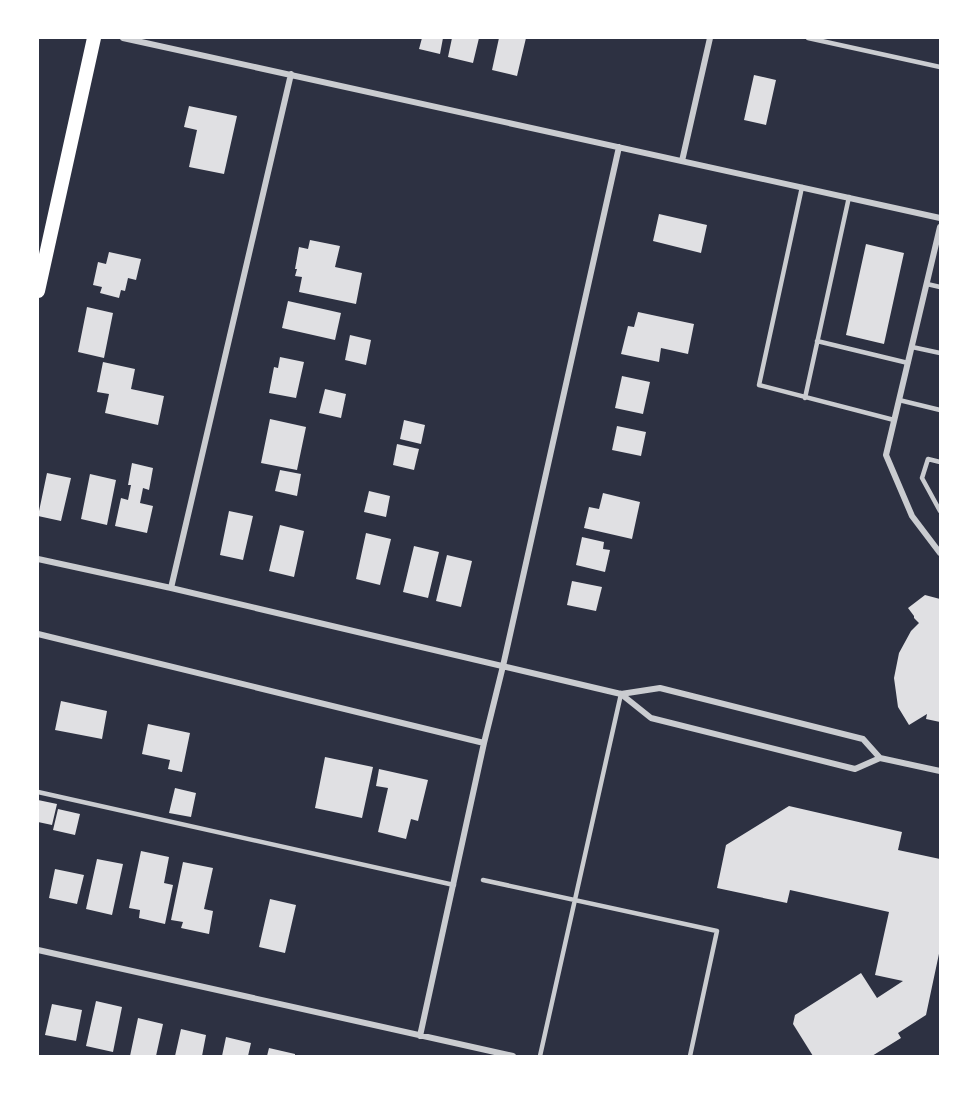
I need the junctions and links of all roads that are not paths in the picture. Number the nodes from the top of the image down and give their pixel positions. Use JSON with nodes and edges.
{"nodes":[{"id":1,"x":94,"y":38,"type":"edge"},
{"id":2,"x":123,"y":38,"type":"edge"},
{"id":3,"x":710,"y":38,"type":"edge"},
{"id":4,"x":808,"y":38,"type":"edge"},
{"id":5,"x":940,"y":67,"type":"edge"},
{"id":6,"x":291,"y":74,"type":"junction"},
{"id":7,"x":619,"y":147,"type":"junction"},
{"id":8,"x":682,"y":161,"type":"junction"},
{"id":9,"x":802,"y":187,"type":"junction"},
{"id":10,"x":849,"y":197,"type":"junction"},
{"id":11,"x":940,"y":218,"type":"edge"},
{"id":12,"x":940,"y":227,"type":"edge"},
{"id":13,"x":927,"y":284,"type":"junction"},
{"id":14,"x":940,"y":286,"type":"edge"},
{"id":15,"x":38,"y":291,"type":"edge"},
{"id":16,"x":817,"y":341,"type":"junction"},
{"id":17,"x":912,"y":347,"type":"junction"},
{"id":18,"x":940,"y":353,"type":"edge"},
{"id":19,"x":908,"y":363,"type":"junction"},
{"id":20,"x":805,"y":398,"type":"junction"},
{"id":21,"x":899,"y":400,"type":"junction"},
{"id":22,"x":940,"y":410,"type":"edge"},
{"id":23,"x":894,"y":420,"type":"junction"},
{"id":24,"x":940,"y":462,"type":"edge"},
{"id":25,"x":940,"y":511,"type":"edge"},
{"id":26,"x":940,"y":553,"type":"edge"},
{"id":27,"x":38,"y":559,"type":"edge"},
{"id":28,"x":171,"y":588,"type":"junction"},
{"id":29,"x":38,"y":634,"type":"edge"},
{"id":30,"x":503,"y":666,"type":"junction"},
{"id":31,"x":621,"y":694,"type":"junction"},
{"id":32,"x":484,"y":743,"type":"junction"},
{"id":33,"x":880,"y":758,"type":"junction"},
{"id":34,"x":940,"y":771,"type":"edge"},
{"id":35,"x":38,"y":792,"type":"edge"},
{"id":36,"x":483,"y":880,"type":"dead end"},
{"id":37,"x":454,"y":885,"type":"junction"},
{"id":38,"x":575,"y":900,"type":"junction"},
{"id":39,"x":38,"y":950,"type":"edge"},
{"id":40,"x":420,"y":1036,"type":"junction"},
{"id":41,"x":484,"y":1053,"type":"edge"},
{"id":42,"x":513,"y":1056,"type":"edge"},
{"id":43,"x":540,"y":1056,"type":"edge"},
{"id":44,"x":690,"y":1056,"type":"edge"}],
"edges":[{"from":1,"to":15,"type":"main road"},
{"from":2,"to":6,"type":"street"},
{"from":3,"to":8,"type":"street"},
{"from":4,"to":5,"type":"lane"},
{"from":6,"to":7,"type":"street"},
{"from":6,"to":28,"type":"street"},
{"from":7,"to":8,"type":"street"},
{"from":7,"to":30,"type":"street"},
{"from":8,"to":9,"type":"street"},
{"from":9,"to":10,"type":"street"},
{"from":9,"to":20,"type":"lane"},
{"from":10,"to":11,"type":"street"},
{"from":10,"to":16,"type":"lane"},
{"from":12,"to":13,"type":"street"},
{"from":13,"to":14,"type":"lane"},
{"from":13,"to":17,"type":"street"},
{"from":16,"to":19,"type":"lane"},
{"from":16,"to":20,"type":"lane"},
{"from":17,"to":18,"type":"lane"},
{"from":17,"to":19,"type":"street"},
{"from":19,"to":21,"type":"street"},
{"from":20,"to":23,"type":"lane"},
{"from":21,"to":22,"type":"lane"},
{"from":21,"to":23,"type":"street"},
{"from":23,"to":26,"type":"street"},
{"from":24,"to":25,"type":"lane"},
{"from":27,"to":28,"type":"street"},
{"from":28,"to":30,"type":"street"},
{"from":29,"to":32,"type":"street"},
{"from":30,"to":31,"type":"street"},
{"from":30,"to":32,"type":"street"},
{"from":31,"to":33,"type":"street"},
{"from":31,"to":33,"type":"street"},
{"from":31,"to":38,"type":"lane"},
{"from":32,"to":37,"type":"street"},
{"from":33,"to":34,"type":"street"},
{"from":35,"to":37,"type":"lane"},
{"from":36,"to":38,"type":"lane"},
{"from":37,"to":40,"type":"street"},
{"from":38,"to":43,"type":"lane"},
{"from":38,"to":44,"type":"lane"},
{"from":39,"to":40,"type":"street"},
{"from":40,"to":41,"type":"street"},
{"from":41,"to":42,"type":"street"}]}
